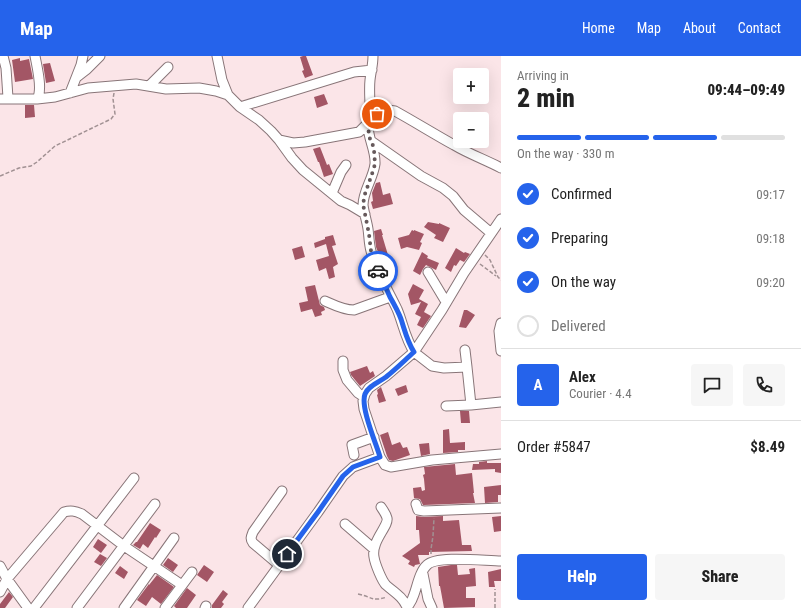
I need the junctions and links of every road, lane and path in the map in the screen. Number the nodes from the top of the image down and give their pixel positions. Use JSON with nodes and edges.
{"nodes":[{"id":1,"x":3,"y":56,"type":"edge"},
{"id":2,"x":35,"y":56,"type":"edge"},
{"id":3,"x":100,"y":56,"type":"edge"},
{"id":4,"x":217,"y":56,"type":"edge"},
{"id":5,"x":373,"y":56,"type":"edge"},
{"id":6,"x":81,"y":59,"type":"edge"},
{"id":7,"x":168,"y":67,"type":"dead end"},
{"id":8,"x":3,"y":68,"type":"edge"},
{"id":9,"x":372,"y":70,"type":"junction"},
{"id":10,"x":76,"y":78,"type":"junction"},
{"id":11,"x":117,"y":86,"type":"junction"},
{"id":12,"x":148,"y":86,"type":"junction"},
{"id":13,"x":70,"y":93,"type":"junction"},
{"id":14,"x":228,"y":95,"type":"junction"},
{"id":15,"x":4,"y":99,"type":"edge"},
{"id":16,"x":37,"y":99,"type":"junction"},
{"id":17,"x":240,"y":107,"type":"junction"},
{"id":18,"x":368,"y":122,"type":"junction"},
{"id":19,"x":359,"y":132,"type":"junction"},
{"id":20,"x":279,"y":140,"type":"junction"},
{"id":21,"x":372,"y":142,"type":"junction"},
{"id":22,"x":346,"y":165,"type":"dead end"},
{"id":23,"x":501,"y":168,"type":"edge"},
{"id":24,"x":0,"y":176,"type":"edge"},
{"id":25,"x":332,"y":194,"type":"junction"},
{"id":26,"x":365,"y":214,"type":"junction"},
{"id":27,"x":501,"y":221,"type":"edge"},
{"id":28,"x":491,"y":233,"type":"junction"},
{"id":29,"x":476,"y":255,"type":"junction"},
{"id":30,"x":428,"y":272,"type":"dead end"},
{"id":31,"x":498,"y":277,"type":"junction"},
{"id":32,"x":501,"y":280,"type":"edge"},
{"id":33,"x":390,"y":297,"type":"junction"},
{"id":34,"x":325,"y":301,"type":"dead end"},
{"id":35,"x":446,"y":302,"type":"junction"},
{"id":36,"x":501,"y":323,"type":"edge"},
{"id":37,"x":465,"y":350,"type":"dead end"},
{"id":38,"x":501,"y":351,"type":"edge"},
{"id":39,"x":414,"y":352,"type":"junction"},
{"id":40,"x":343,"y":361,"type":"dead end"},
{"id":41,"x":467,"y":367,"type":"junction"},
{"id":42,"x":364,"y":397,"type":"junction"},
{"id":43,"x":501,"y":402,"type":"edge"},
{"id":44,"x":471,"y":404,"type":"junction"},
{"id":45,"x":446,"y":406,"type":"dead end"},
{"id":46,"x":374,"y":437,"type":"junction"},
{"id":47,"x":354,"y":454,"type":"dead end"},
{"id":48,"x":501,"y":454,"type":"edge"},
{"id":49,"x":380,"y":457,"type":"junction"},
{"id":50,"x":134,"y":478,"type":"dead end"},
{"id":51,"x":282,"y":491,"type":"dead end"},
{"id":52,"x":155,"y":504,"type":"dead end"},
{"id":53,"x":416,"y":504,"type":"dead end"},
{"id":54,"x":381,"y":507,"type":"dead end"},
{"id":55,"x":501,"y":508,"type":"edge"},
{"id":56,"x":433,"y":511,"type":"junction"},
{"id":57,"x":345,"y":524,"type":"dead end"},
{"id":58,"x":98,"y":526,"type":"junction"},
{"id":59,"x":174,"y":538,"type":"dead end"},
{"id":60,"x":124,"y":546,"type":"junction"},
{"id":61,"x":374,"y":550,"type":"junction"},
{"id":62,"x":501,"y":561,"type":"edge"},
{"id":63,"x":432,"y":562,"type":"junction"},
{"id":64,"x":279,"y":565,"type":"junction"},
{"id":65,"x":0,"y":566,"type":"edge"},
{"id":66,"x":154,"y":566,"type":"junction"},
{"id":67,"x":192,"y":572,"type":"dead end"},
{"id":68,"x":422,"y":572,"type":"junction"},
{"id":69,"x":7,"y":579,"type":"junction"},
{"id":70,"x":182,"y":586,"type":"junction"},
{"id":71,"x":495,"y":589,"type":"dead end"},
{"id":72,"x":0,"y":592,"type":"edge"},
{"id":73,"x":358,"y":594,"type":"dead end"},
{"id":74,"x":397,"y":594,"type":"junction"},
{"id":75,"x":28,"y":608,"type":"edge"},
{"id":76,"x":34,"y":608,"type":"edge"},
{"id":77,"x":77,"y":608,"type":"edge"},
{"id":78,"x":124,"y":608,"type":"edge"},
{"id":79,"x":165,"y":608,"type":"edge"},
{"id":80,"x":248,"y":608,"type":"edge"},
{"id":81,"x":407,"y":608,"type":"edge"},
{"id":82,"x":432,"y":608,"type":"edge"},
{"id":83,"x":495,"y":608,"type":"edge"}],
"edges":[{"from":1,"to":8,"type":"street"},
{"from":2,"to":16,"type":"street"},
{"from":3,"to":10,"type":"street"},
{"from":4,"to":14,"type":"street"},
{"from":5,"to":9,"type":"street"},
{"from":6,"to":10,"type":"street"},
{"from":7,"to":12,"type":"street"},
{"from":8,"to":15,"type":"street"},
{"from":9,"to":17,"type":"street"},
{"from":9,"to":18,"type":"street"},
{"from":10,"to":13,"type":"street"},
{"from":11,"to":12,"type":"street"},
{"from":11,"to":13,"type":"street"},
{"from":11,"to":24,"type":"path"},
{"from":12,"to":14,"type":"street"},
{"from":13,"to":16,"type":"street"},
{"from":14,"to":17,"type":"street"},
{"from":15,"to":16,"type":"street"},
{"from":17,"to":20,"type":"street"},
{"from":18,"to":19,"type":"street"},
{"from":18,"to":21,"type":"street"},
{"from":18,"to":23,"type":"street"},
{"from":19,"to":20,"type":"street"},
{"from":19,"to":21,"type":"street"},
{"from":20,"to":25,"type":"street"},
{"from":21,"to":26,"type":"street"},
{"from":21,"to":28,"type":"street"},
{"from":22,"to":25,"type":"street"},
{"from":25,"to":26,"type":"street"},
{"from":26,"to":33,"type":"street"},
{"from":27,"to":28,"type":"street"},
{"from":28,"to":29,"type":"street"},
{"from":29,"to":31,"type":"path"},
{"from":29,"to":31,"type":"path"},
{"from":29,"to":35,"type":"street"},
{"from":30,"to":35,"type":"street"},
{"from":31,"to":32,"type":"path"},
{"from":33,"to":34,"type":"street"},
{"from":33,"to":39,"type":"street"},
{"from":35,"to":39,"type":"street"},
{"from":36,"to":38,"type":"street"},
{"from":37,"to":41,"type":"street"},
{"from":39,"to":41,"type":"street"},
{"from":39,"to":42,"type":"street"},
{"from":40,"to":42,"type":"street"},
{"from":41,"to":44,"type":"street"},
{"from":42,"to":46,"type":"street"},
{"from":43,"to":44,"type":"street"},
{"from":44,"to":45,"type":"street"},
{"from":46,"to":47,"type":"street"},
{"from":46,"to":49,"type":"street"},
{"from":48,"to":49,"type":"street"},
{"from":49,"to":64,"type":"street"},
{"from":50,"to":58,"type":"street"},
{"from":51,"to":64,"type":"street"},
{"from":52,"to":60,"type":"street"},
{"from":53,"to":56,"type":"street"},
{"from":54,"to":61,"type":"street"},
{"from":55,"to":56,"type":"street"},
{"from":56,"to":63,"type":"path"},
{"from":57,"to":61,"type":"street"},
{"from":58,"to":60,"type":"street"},
{"from":58,"to":69,"type":"street"},
{"from":58,"to":76,"type":"street"},
{"from":59,"to":66,"type":"street"},
{"from":60,"to":66,"type":"street"},
{"from":60,"to":77,"type":"street"},
{"from":61,"to":74,"type":"street"},
{"from":62,"to":63,"type":"street"},
{"from":63,"to":68,"type":"street"},
{"from":64,"to":80,"type":"street"},
{"from":65,"to":69,"type":"street"},
{"from":66,"to":70,"type":"street"},
{"from":66,"to":78,"type":"street"},
{"from":67,"to":70,"type":"street"},
{"from":68,"to":81,"type":"street"},
{"from":68,"to":82,"type":"street"},
{"from":69,"to":72,"type":"street"},
{"from":69,"to":75,"type":"street"},
{"from":70,"to":79,"type":"street"},
{"from":71,"to":83,"type":"path"},
{"from":73,"to":74,"type":"path"},
{"from":74,"to":81,"type":"street"}]}
